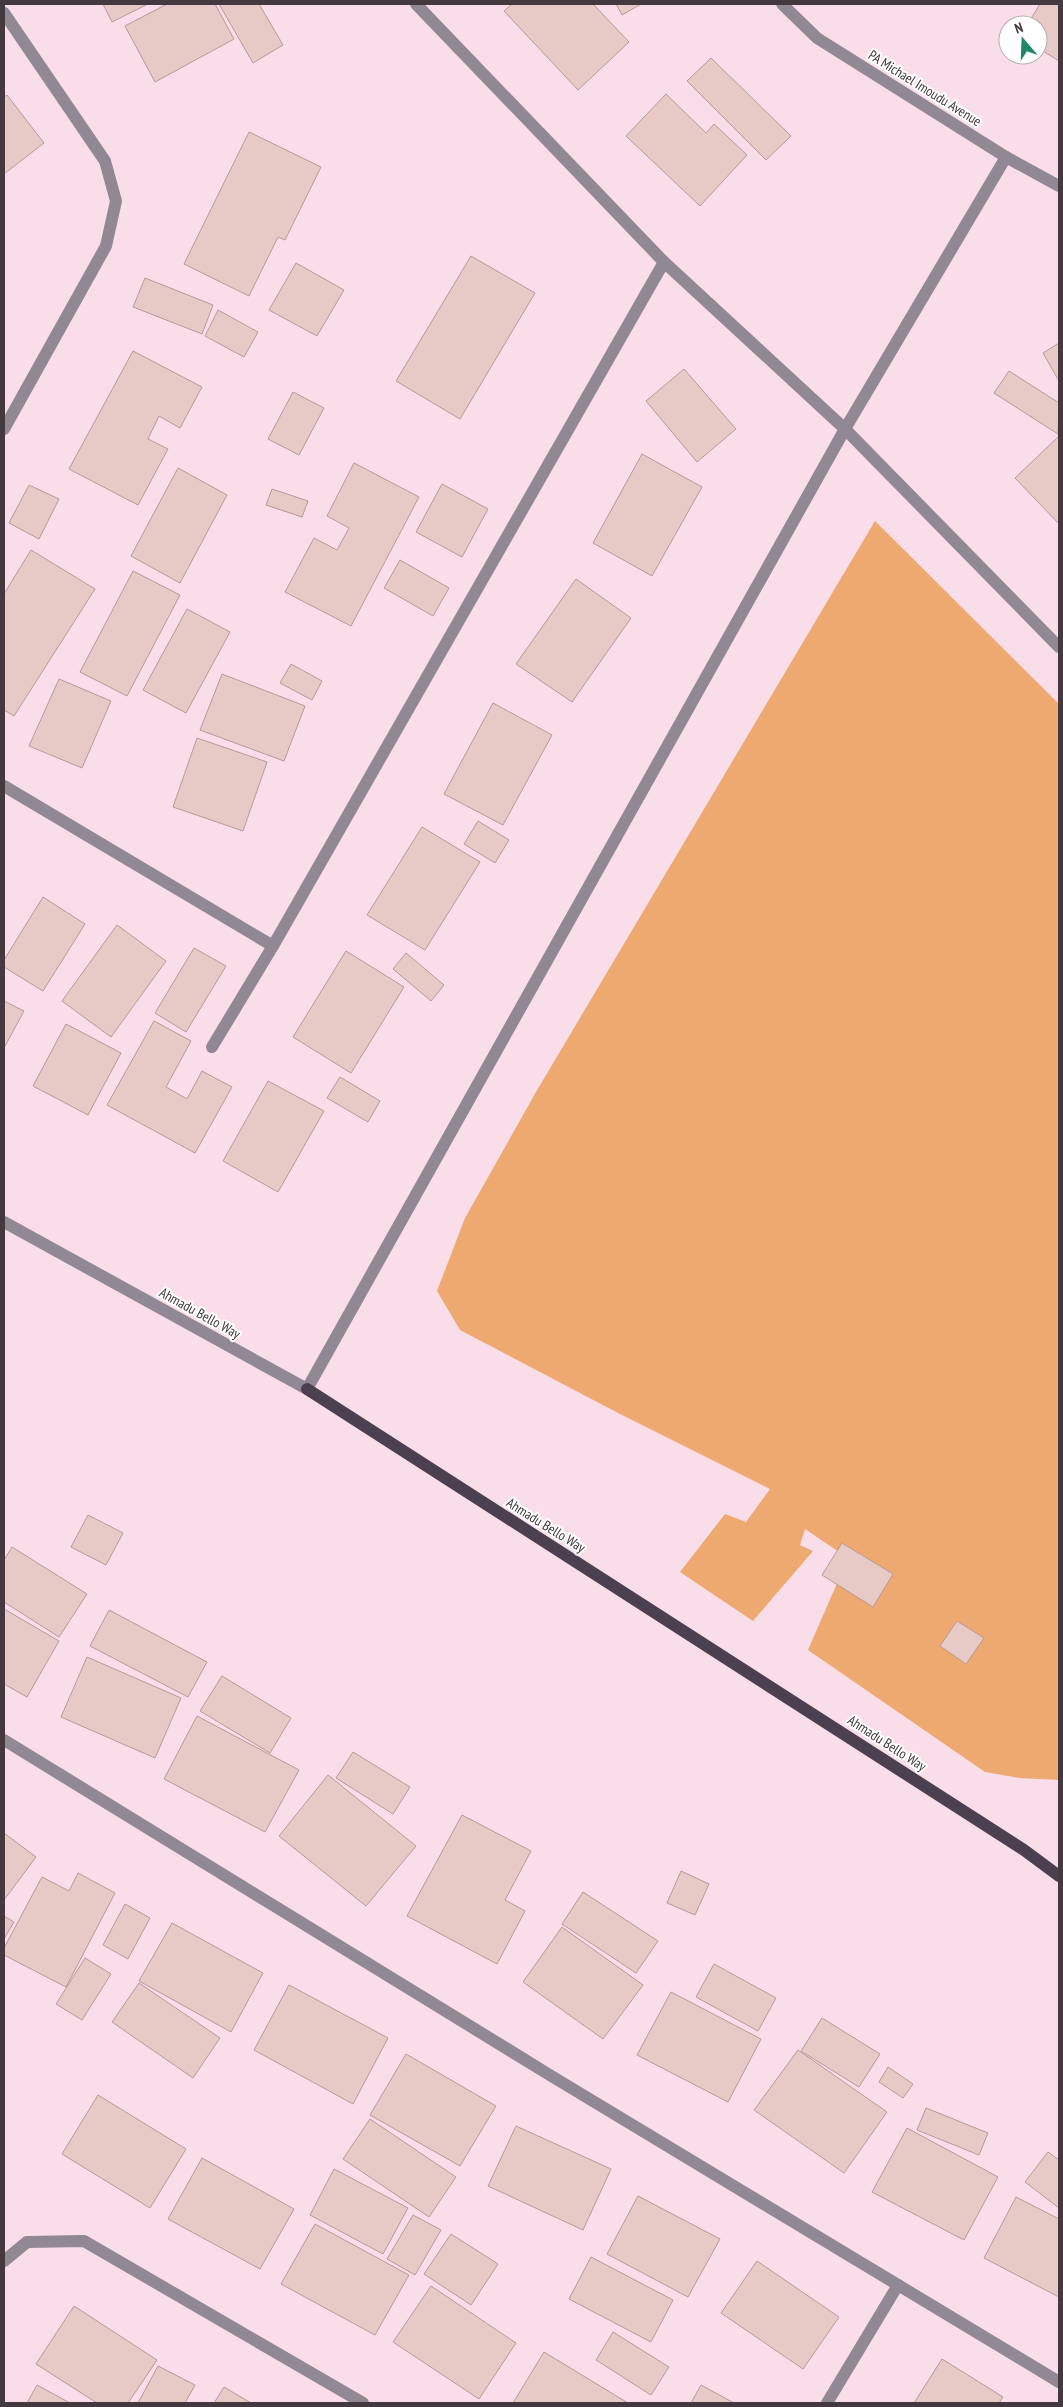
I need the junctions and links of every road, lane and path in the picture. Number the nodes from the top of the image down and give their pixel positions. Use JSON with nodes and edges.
{"nodes":[{"id":1,"x":416,"y":4,"type":"edge"},
{"id":2,"x":782,"y":4,"type":"edge"},
{"id":3,"x":4,"y":13,"type":"edge"},
{"id":4,"x":1006,"y":157,"type":"junction"},
{"id":5,"x":1059,"y":186,"type":"edge"},
{"id":6,"x":664,"y":262,"type":"junction"},
{"id":7,"x":4,"y":429,"type":"edge"},
{"id":8,"x":845,"y":429,"type":"junction"},
{"id":9,"x":1059,"y":647,"type":"edge"},
{"id":10,"x":4,"y":786,"type":"edge"},
{"id":11,"x":273,"y":946,"type":"junction"},
{"id":12,"x":212,"y":1047,"type":"dead end"},
{"id":13,"x":4,"y":1222,"type":"edge"},
{"id":14,"x":307,"y":1390,"type":"junction"},
{"id":15,"x":4,"y":1740,"type":"edge"},
{"id":16,"x":1059,"y":1876,"type":"edge"},
{"id":17,"x":4,"y":2262,"type":"edge"},
{"id":18,"x":898,"y":2285,"type":"junction"},
{"id":19,"x":1059,"y":2382,"type":"edge"},
{"id":20,"x":363,"y":2403,"type":"edge"},
{"id":21,"x":827,"y":2403,"type":"edge"}],
"edges":[{"from":1,"to":6,"type":"street"},
{"from":2,"to":4,"type":"street","name":"PA Michael Imoudu Avenue"},
{"from":3,"to":7,"type":"street"},
{"from":4,"to":5,"type":"street","name":"PA Michael Imoudu Avenue"},
{"from":4,"to":8,"type":"street"},
{"from":6,"to":8,"type":"street"},
{"from":6,"to":11,"type":"street"},
{"from":8,"to":9,"type":"street"},
{"from":8,"to":14,"type":"street"},
{"from":10,"to":11,"type":"street"},
{"from":11,"to":12,"type":"street"},
{"from":13,"to":14,"type":"street","name":"Ahmadu Bello Way"},
{"from":14,"to":16,"type":"main road","name":"Ahmadu Bello Way"},
{"from":15,"to":18,"type":"street"},
{"from":17,"to":20,"type":"street"},
{"from":18,"to":19,"type":"street"},
{"from":18,"to":21,"type":"street"}]}
